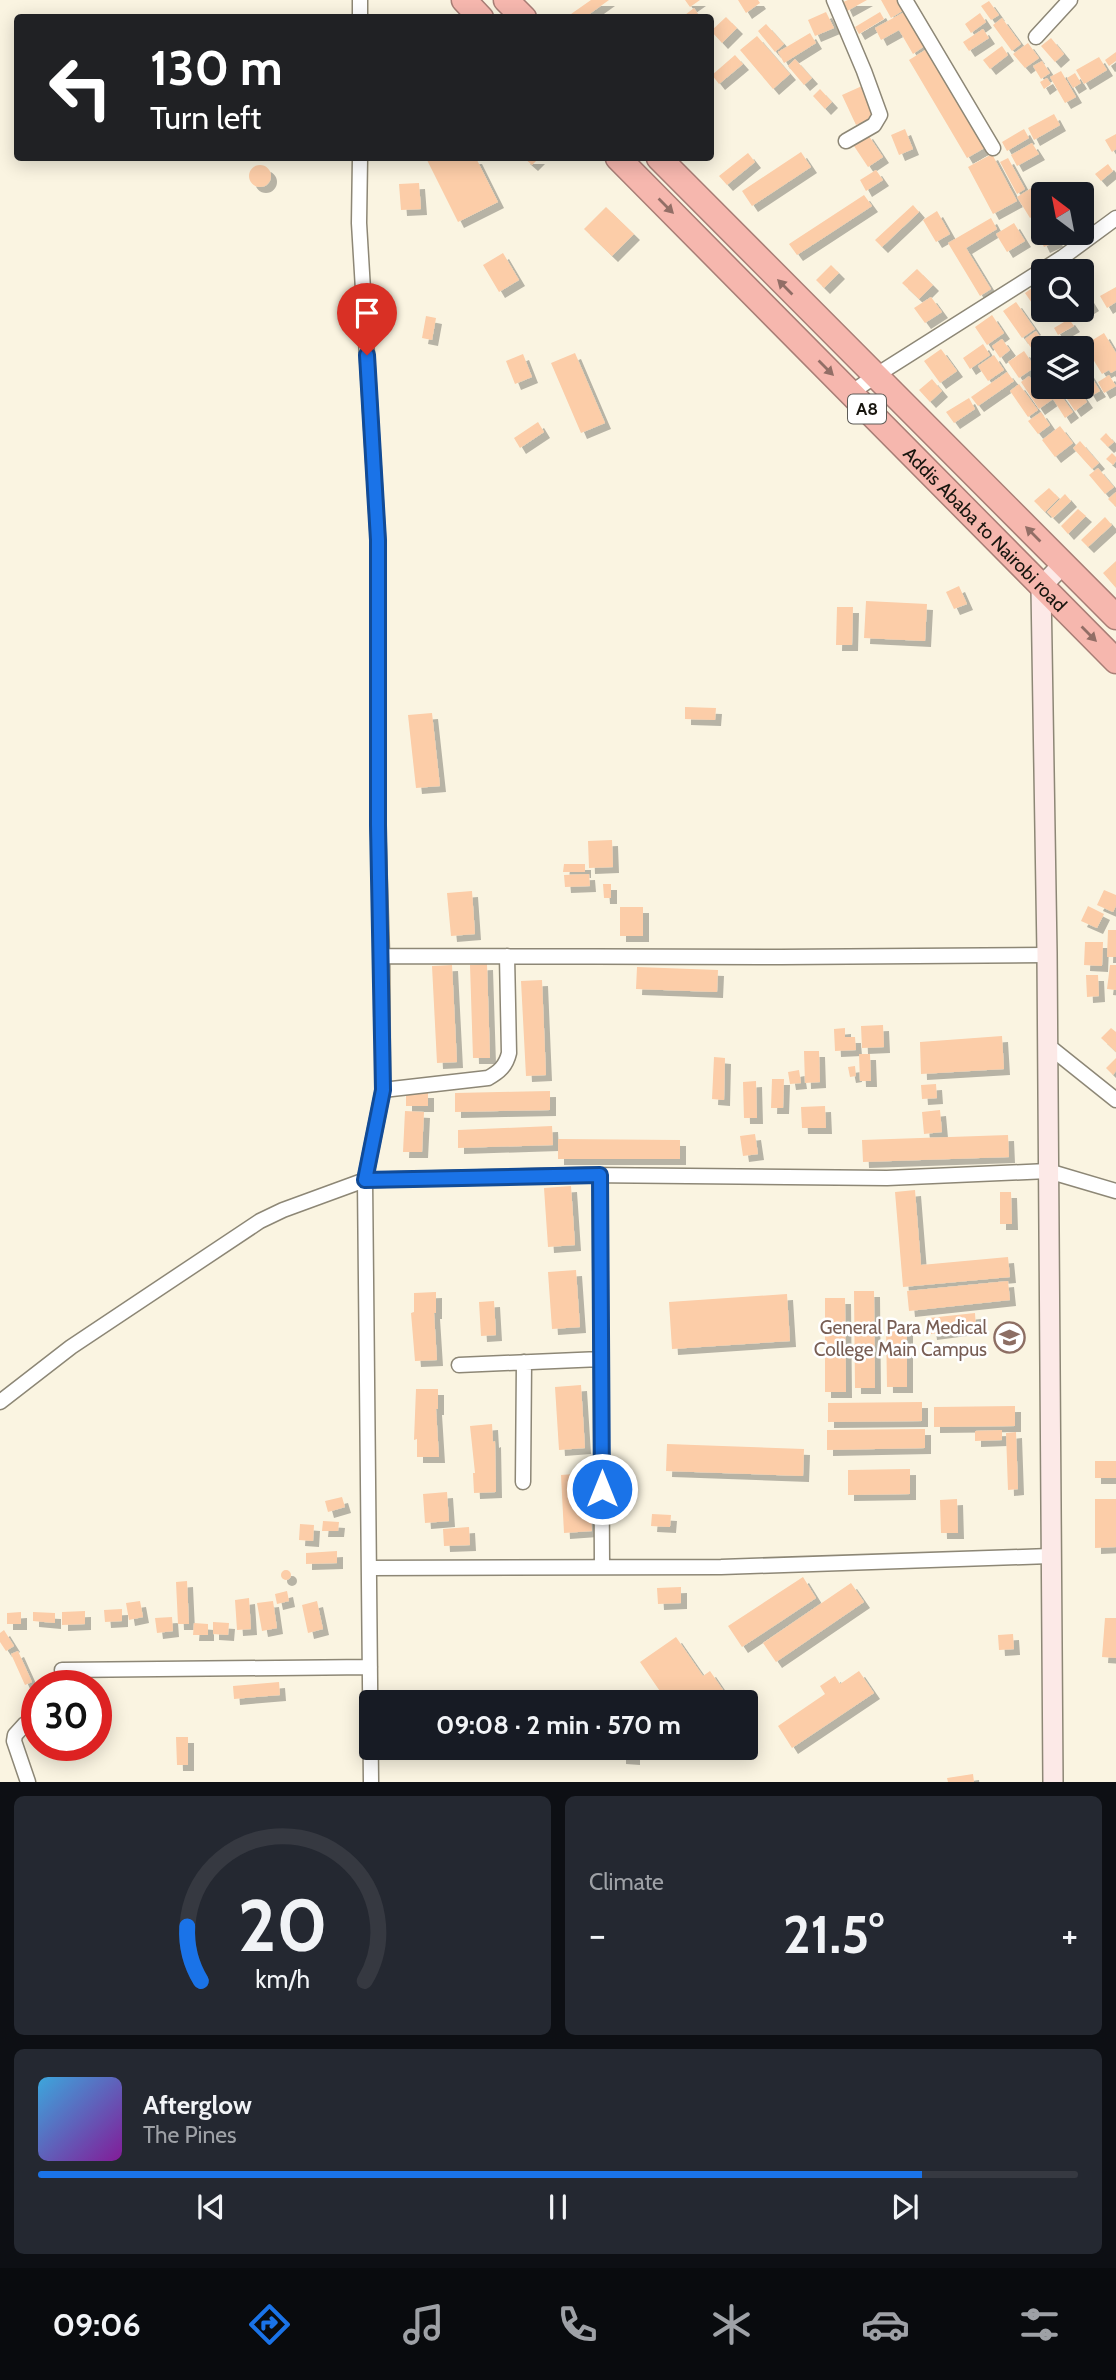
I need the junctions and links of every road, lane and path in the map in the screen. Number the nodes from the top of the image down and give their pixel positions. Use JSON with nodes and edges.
{"nodes":[{"id":1,"x":464,"y":0,"type":"edge"},
{"id":2,"x":506,"y":0,"type":"edge"},
{"id":3,"x":834,"y":0,"type":"edge"},
{"id":4,"x":905,"y":0,"type":"edge"},
{"id":5,"x":1070,"y":0,"type":"edge"},
{"id":6,"x":477,"y":14,"type":"edge"},
{"id":7,"x":520,"y":14,"type":"edge"},
{"id":8,"x":1035,"y":37,"type":"dead end"},
{"id":9,"x":846,"y":141,"type":"dead end"},
{"id":10,"x":993,"y":148,"type":"dead end"},
{"id":11,"x":360,"y":161,"type":"edge"},
{"id":12,"x":621,"y":161,"type":"edge"},
{"id":13,"x":662,"y":161,"type":"edge"},
{"id":14,"x":1116,"y":218,"type":"edge"},
{"id":15,"x":875,"y":376,"type":"junction"},
{"id":16,"x":851,"y":393,"type":"junction"},
{"id":17,"x":1063,"y":564,"type":"junction"},
{"id":18,"x":1041,"y":587,"type":"junction"},
{"id":19,"x":1116,"y":617,"type":"edge"},
{"id":20,"x":1116,"y":661,"type":"edge"},
{"id":21,"x":1045,"y":955,"type":"junction"},
{"id":22,"x":382,"y":956,"type":"junction"},
{"id":23,"x":507,"y":956,"type":"junction"},
{"id":24,"x":1046,"y":1044,"type":"junction"},
{"id":25,"x":383,"y":1090,"type":"junction"},
{"id":26,"x":1116,"y":1100,"type":"edge"},
{"id":27,"x":1048,"y":1171,"type":"junction"},
{"id":28,"x":600,"y":1175,"type":"junction"},
{"id":29,"x":365,"y":1180,"type":"junction"},
{"id":30,"x":1116,"y":1191,"type":"edge"},
{"id":31,"x":601,"y":1359,"type":"junction"},
{"id":32,"x":524,"y":1362,"type":"junction"},
{"id":33,"x":459,"y":1365,"type":"dead end"},
{"id":34,"x":0,"y":1402,"type":"edge"},
{"id":35,"x":523,"y":1482,"type":"dead end"},
{"id":36,"x":1051,"y":1556,"type":"junction"},
{"id":37,"x":602,"y":1567,"type":"junction"},
{"id":38,"x":369,"y":1568,"type":"junction"},
{"id":39,"x":370,"y":1667,"type":"junction"},
{"id":40,"x":62,"y":1670,"type":"dead end"},
{"id":41,"x":21,"y":1728,"type":"edge"},
{"id":42,"x":28,"y":1782,"type":"edge"},
{"id":43,"x":371,"y":1782,"type":"edge"},
{"id":44,"x":1053,"y":1782,"type":"edge"}],
"edges":[{"from":1,"to":6,"type":"highway"},
{"from":2,"to":7,"type":"highway"},
{"from":3,"to":9,"type":"street"},
{"from":4,"to":10,"type":"street"},
{"from":5,"to":8,"type":"street"},
{"from":11,"to":22,"type":"street"},
{"from":12,"to":16,"type":"highway","name":"Addis Ababa to Nairobi road","number":"A8","one_way":true},
{"from":15,"to":13,"type":"highway","name":"Addis Ababa to Nairobi road","number":"A8","one_way":true},
{"from":14,"to":15,"type":"street"},
{"from":15,"to":16,"type":"street"},
{"from":17,"to":15,"type":"highway","name":"Addis Ababa to Nairobi road","number":"A8","one_way":true},
{"from":16,"to":18,"type":"highway","name":"Addis Ababa to Nairobi road","number":"A8"},
{"from":17,"to":18,"type":"main road"},
{"from":17,"to":19,"type":"highway","name":"Addis Ababa to Nairobi road","number":"A8"},
{"from":18,"to":20,"type":"highway","name":"Addis Ababa to Nairobi road","number":"A8","one_way":true},
{"from":18,"to":21,"type":"main road"},
{"from":21,"to":23,"type":"street"},
{"from":21,"to":24,"type":"main road"},
{"from":22,"to":23,"type":"street"},
{"from":22,"to":25,"type":"street"},
{"from":23,"to":25,"type":"street"},
{"from":24,"to":26,"type":"street"},
{"from":24,"to":27,"type":"main road"},
{"from":25,"to":29,"type":"street"},
{"from":27,"to":28,"type":"street"},
{"from":27,"to":30,"type":"street"},
{"from":27,"to":36,"type":"main road"},
{"from":28,"to":29,"type":"street"},
{"from":28,"to":31,"type":"street"},
{"from":29,"to":34,"type":"street"},
{"from":29,"to":38,"type":"street"},
{"from":31,"to":32,"type":"street"},
{"from":31,"to":37,"type":"street"},
{"from":32,"to":33,"type":"street"},
{"from":32,"to":35,"type":"street"},
{"from":36,"to":37,"type":"street"},
{"from":36,"to":44,"type":"main road"},
{"from":37,"to":38,"type":"street"},
{"from":38,"to":39,"type":"street"},
{"from":39,"to":40,"type":"street"},
{"from":39,"to":43,"type":"street"},
{"from":41,"to":42,"type":"street"}]}
